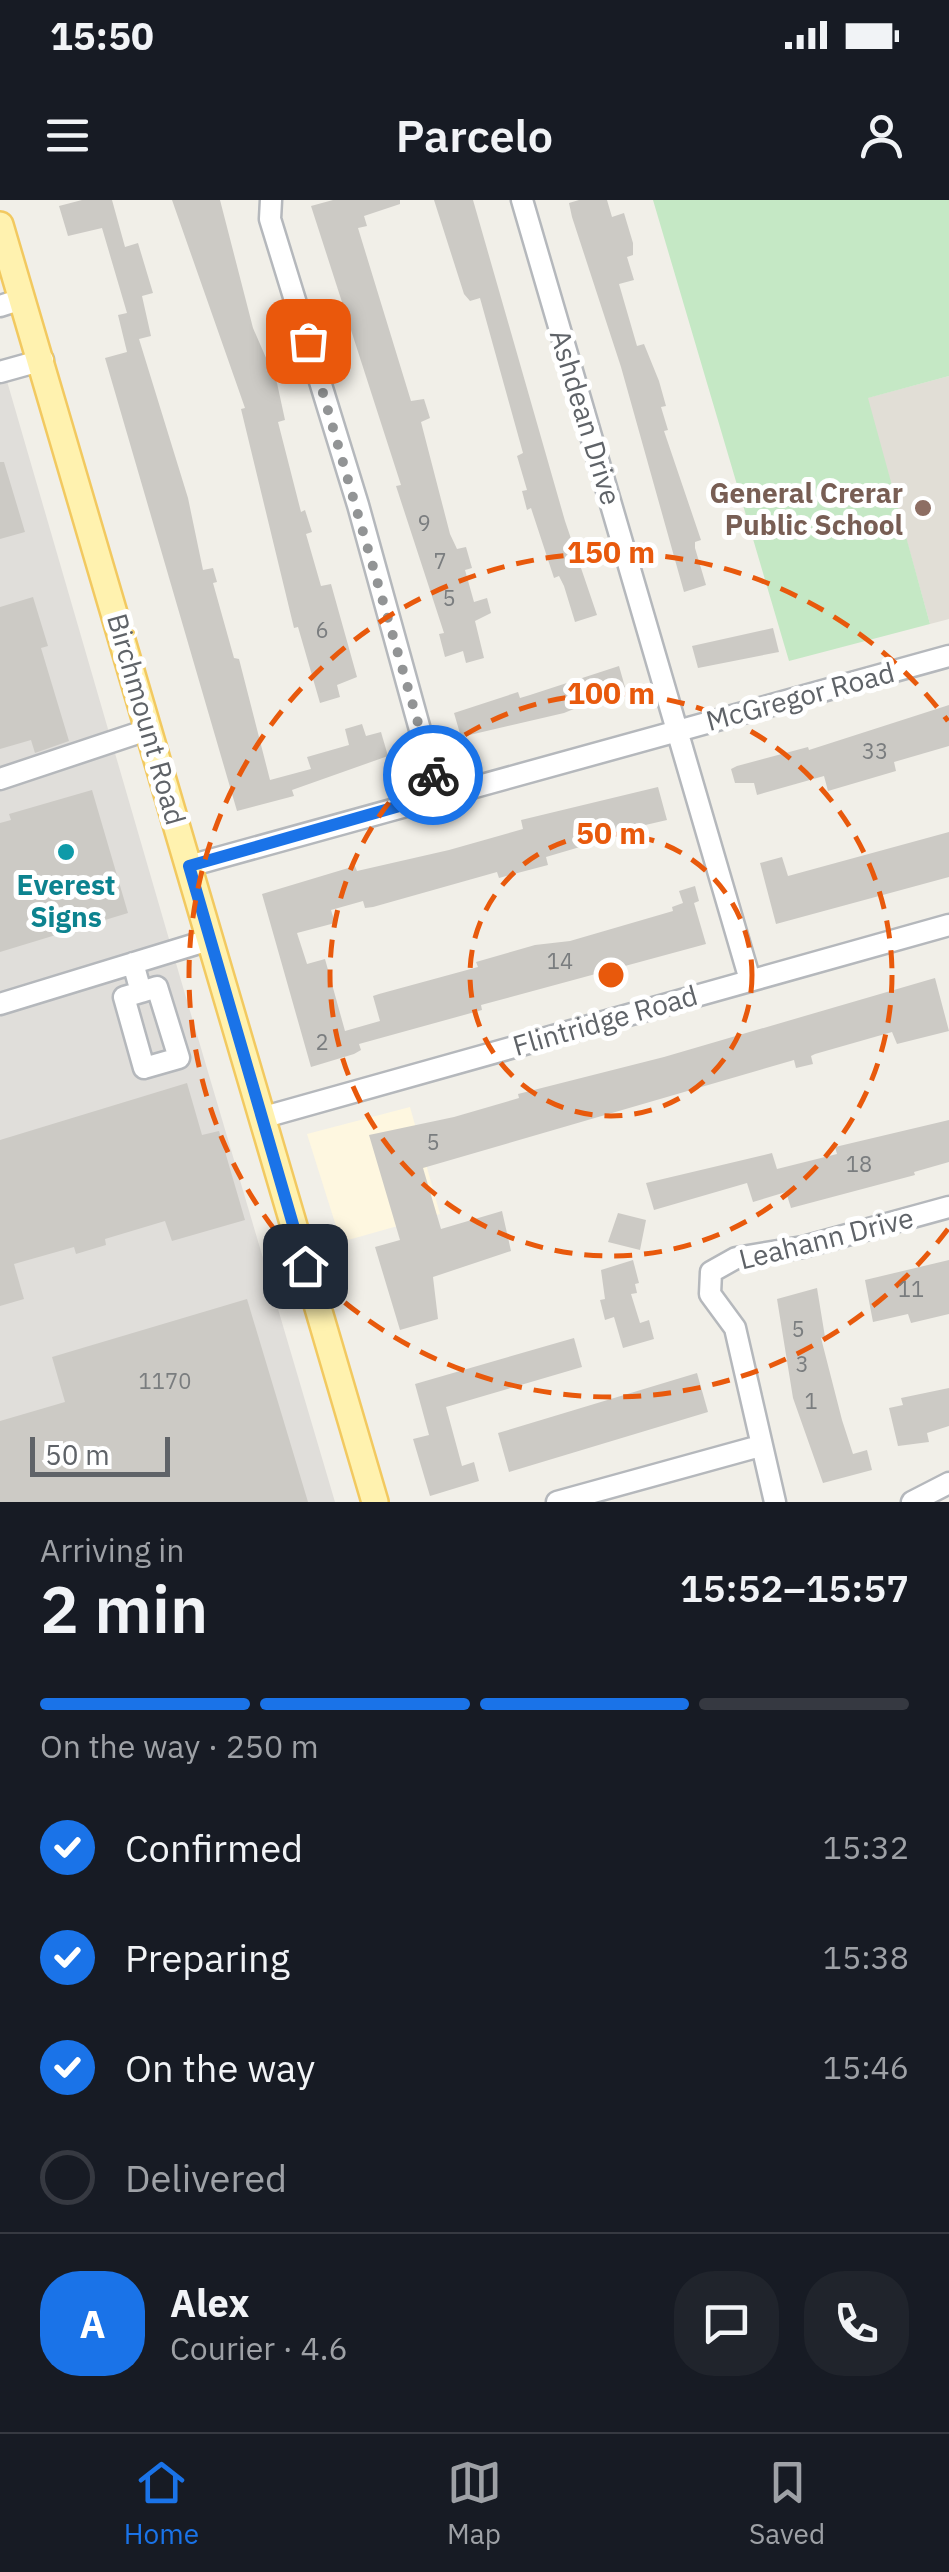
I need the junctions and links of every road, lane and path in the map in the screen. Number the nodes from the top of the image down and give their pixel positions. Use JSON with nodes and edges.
{"nodes":[{"id":1,"x":271,"y":200,"type":"edge"},
{"id":2,"x":522,"y":200,"type":"edge"},
{"id":3,"x":0,"y":227,"type":"edge"},
{"id":4,"x":11,"y":303,"type":"edge"},
{"id":5,"x":43,"y":360,"type":"junction"},
{"id":6,"x":0,"y":372,"type":"edge"},
{"id":7,"x":949,"y":656,"type":"edge"},
{"id":8,"x":677,"y":728,"type":"junction"},
{"id":9,"x":150,"y":729,"type":"junction"},
{"id":10,"x":0,"y":778,"type":"edge"},
{"id":11,"x":438,"y":795,"type":"junction"},
{"id":12,"x":189,"y":866,"type":"junction"},
{"id":13,"x":949,"y":925,"type":"edge"},
{"id":14,"x":209,"y":940,"type":"junction"},
{"id":15,"x":133,"y":963,"type":"junction"},
{"id":16,"x":750,"y":980,"type":"junction"},
{"id":17,"x":142,"y":992,"type":"dead end"},
{"id":18,"x":0,"y":1004,"type":"edge"},
{"id":19,"x":261,"y":1118,"type":"junction"},
{"id":20,"x":949,"y":1207,"type":"edge"},
{"id":21,"x":760,"y":1446,"type":"junction"},
{"id":22,"x":949,"y":1482,"type":"edge"},
{"id":23,"x":375,"y":1502,"type":"edge"},
{"id":24,"x":558,"y":1502,"type":"edge"},
{"id":25,"x":776,"y":1502,"type":"edge"},
{"id":26,"x":912,"y":1502,"type":"edge"}],
"edges":[{"from":1,"to":11,"type":"street"},
{"from":2,"to":8,"type":"street","name":"Ashdean Drive"},
{"from":3,"to":4,"type":"main road","name":"Birchmount Road"},
{"from":4,"to":5,"type":"main road","name":"Birchmount Road"},
{"from":5,"to":6,"type":"street"},
{"from":5,"to":9,"type":"main road","name":"Birchmount Road"},
{"from":7,"to":8,"type":"street","name":"McGregor Road"},
{"from":8,"to":11,"type":"street","name":"McGregor Road"},
{"from":8,"to":16,"type":"street","name":"Ashdean Drive"},
{"from":9,"to":10,"type":"street"},
{"from":9,"to":12,"type":"main road","name":"Birchmount Road"},
{"from":11,"to":12,"type":"street","name":"McGregor Road"},
{"from":12,"to":14,"type":"main road","name":"Birchmount Road"},
{"from":13,"to":16,"type":"street","name":"Flintridge Road"},
{"from":14,"to":15,"type":"street"},
{"from":14,"to":19,"type":"main road","name":"Birchmount Road"},
{"from":15,"to":17,"type":"street"},
{"from":15,"to":18,"type":"street"},
{"from":16,"to":19,"type":"street","name":"Flintridge Road"},
{"from":19,"to":23,"type":"main road","name":"Birchmount Road"},
{"from":20,"to":21,"type":"street","name":"Leahann Drive"},
{"from":21,"to":24,"type":"street"},
{"from":21,"to":25,"type":"street"},
{"from":22,"to":26,"type":"street"}]}
